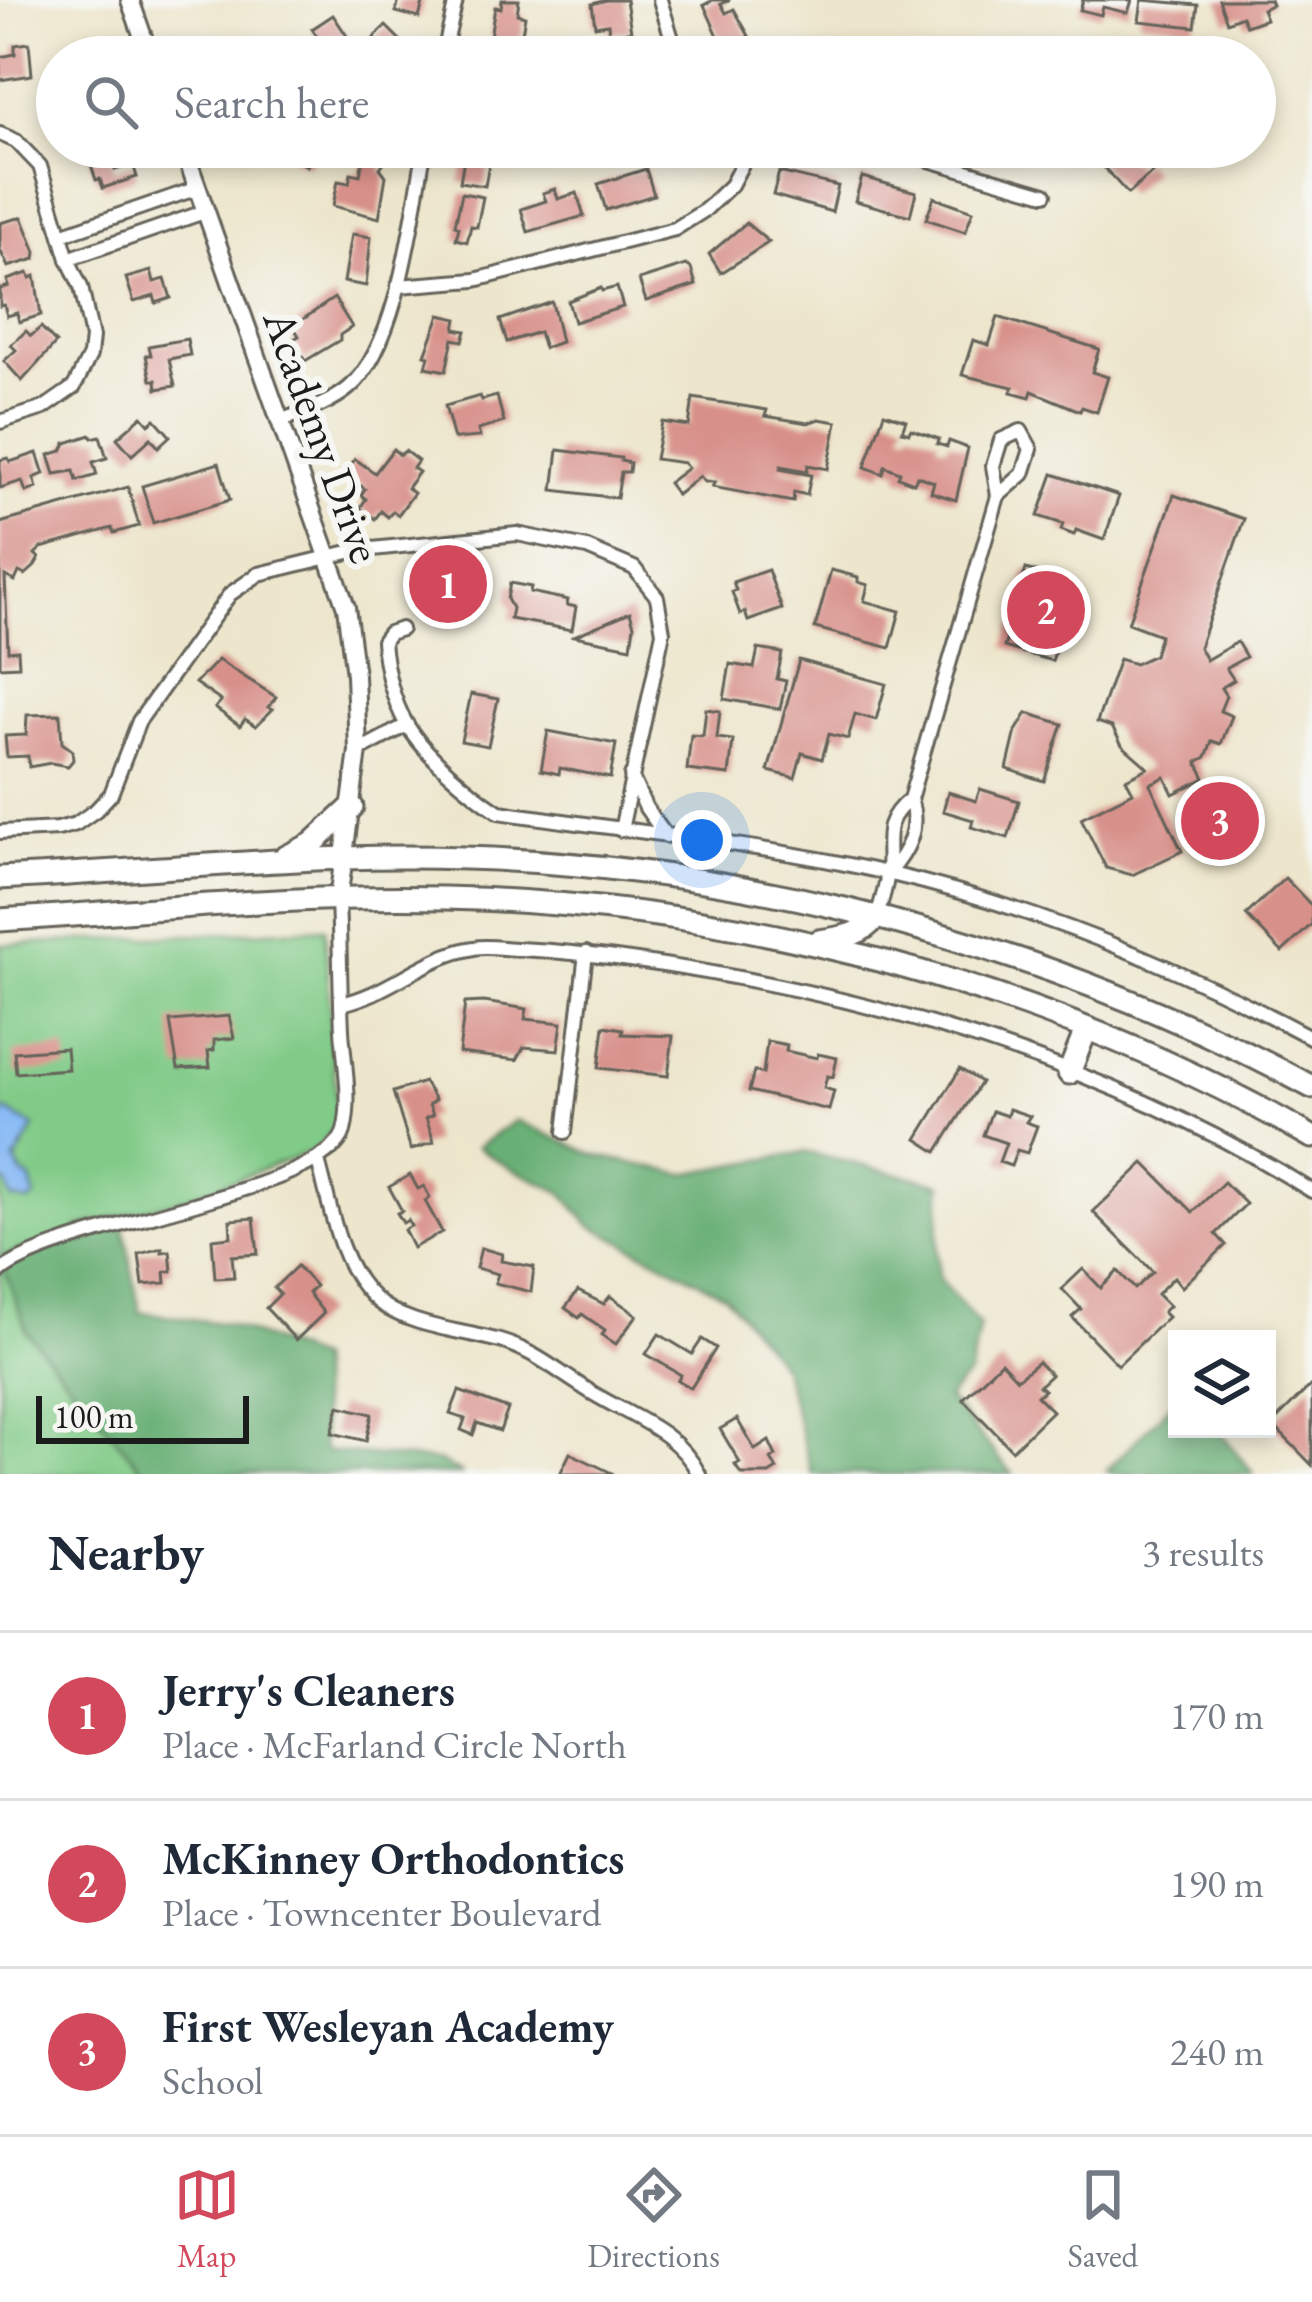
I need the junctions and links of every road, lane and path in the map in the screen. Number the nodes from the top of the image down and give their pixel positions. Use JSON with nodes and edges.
{"nodes":[{"id":1,"x":130,"y":0,"type":"edge"},
{"id":2,"x":456,"y":0,"type":"edge"},
{"id":3,"x":660,"y":0,"type":"edge"},
{"id":4,"x":143,"y":36,"type":"edge"},
{"id":5,"x":448,"y":36,"type":"edge"},
{"id":6,"x":671,"y":36,"type":"edge"},
{"id":7,"x":0,"y":134,"type":"edge"},
{"id":8,"x":36,"y":162,"type":"edge"},
{"id":9,"x":41,"y":168,"type":"edge"},
{"id":10,"x":189,"y":168,"type":"edge"},
{"id":11,"x":421,"y":168,"type":"edge"},
{"id":12,"x":740,"y":168,"type":"edge"},
{"id":13,"x":956,"y":168,"type":"edge"},
{"id":14,"x":195,"y":189,"type":"junction"},
{"id":15,"x":1045,"y":194,"type":"dead end"},
{"id":16,"x":204,"y":212,"type":"junction"},
{"id":17,"x":61,"y":235,"type":"junction"},
{"id":18,"x":68,"y":259,"type":"junction"},
{"id":19,"x":398,"y":286,"type":"junction"},
{"id":20,"x":280,"y":421,"type":"junction"},
{"id":21,"x":0,"y":422,"type":"edge"},
{"id":22,"x":998,"y":496,"type":"junction"},
{"id":23,"x":329,"y":556,"type":"junction"},
{"id":24,"x":400,"y":629,"type":"dead end"},
{"id":25,"x":407,"y":725,"type":"junction"},
{"id":26,"x":358,"y":751,"type":"junction"},
{"id":27,"x":630,"y":774,"type":"junction"},
{"id":28,"x":910,"y":799,"type":"junction"},
{"id":29,"x":352,"y":807,"type":"junction"},
{"id":30,"x":621,"y":830,"type":"junction"},
{"id":31,"x":0,"y":832,"type":"edge"},
{"id":32,"x":667,"y":837,"type":"junction"},
{"id":33,"x":345,"y":858,"type":"junction"},
{"id":34,"x":275,"y":863,"type":"junction"},
{"id":35,"x":889,"y":873,"type":"junction"},
{"id":36,"x":0,"y":878,"type":"edge"},
{"id":37,"x":338,"y":900,"type":"junction"},
{"id":38,"x":877,"y":916,"type":"junction"},
{"id":39,"x":0,"y":920,"type":"edge"},
{"id":40,"x":807,"y":943,"type":"junction"},
{"id":41,"x":586,"y":953,"type":"junction"},
{"id":42,"x":341,"y":1004,"type":"junction"},
{"id":43,"x":1086,"y":1030,"type":"junction"},
{"id":44,"x":1312,"y":1038,"type":"edge"},
{"id":45,"x":1069,"y":1072,"type":"junction"},
{"id":46,"x":1312,"y":1088,"type":"edge"},
{"id":47,"x":565,"y":1132,"type":"dead end"},
{"id":48,"x":1312,"y":1137,"type":"edge"},
{"id":49,"x":318,"y":1162,"type":"junction"},
{"id":50,"x":1312,"y":1191,"type":"edge"},
{"id":51,"x":0,"y":1272,"type":"edge"},
{"id":52,"x":699,"y":1474,"type":"edge"}],
"edges":[{"from":1,"to":4,"type":"street"},
{"from":2,"to":5,"type":"street"},
{"from":3,"to":6,"type":"street"},
{"from":7,"to":8,"type":"street"},
{"from":9,"to":17,"type":"street"},
{"from":10,"to":14,"type":"street","name":"Academy Drive"},
{"from":11,"to":19,"type":"street"},
{"from":12,"to":19,"type":"street"},
{"from":13,"to":15,"type":"street"},
{"from":14,"to":16,"type":"street","name":"Academy Drive"},
{"from":14,"to":17,"type":"street"},
{"from":16,"to":18,"type":"street"},
{"from":16,"to":20,"type":"street","name":"Academy Drive"},
{"from":17,"to":18,"type":"street"},
{"from":18,"to":21,"type":"street"},
{"from":19,"to":20,"type":"street"},
{"from":20,"to":23,"type":"street","name":"Academy Drive"},
{"from":22,"to":22,"type":"street"},
{"from":22,"to":28,"type":"street"},
{"from":23,"to":26,"type":"street","name":"Academy Drive"},
{"from":23,"to":27,"type":"street"},
{"from":23,"to":31,"type":"street"},
{"from":24,"to":25,"type":"street"},
{"from":25,"to":26,"type":"street"},
{"from":25,"to":30,"type":"street"},
{"from":26,"to":29,"type":"street","name":"Academy Drive"},
{"from":27,"to":30,"type":"street"},
{"from":27,"to":32,"type":"street"},
{"from":28,"to":35,"type":"street"},
{"from":28,"to":35,"type":"street"},
{"from":29,"to":33,"type":"street","name":"Academy Drive"},
{"from":29,"to":34,"type":"highway"},
{"from":30,"to":32,"type":"street"},
{"from":32,"to":35,"type":"street"},
{"from":33,"to":34,"type":"highway"},
{"from":33,"to":37,"type":"street","name":"Academy Drive"},
{"from":33,"to":38,"type":"highway"},
{"from":34,"to":36,"type":"highway"},
{"from":35,"to":38,"type":"street"},
{"from":35,"to":44,"type":"street"},
{"from":37,"to":39,"type":"highway"},
{"from":37,"to":40,"type":"highway"},
{"from":37,"to":42,"type":"street"},
{"from":38,"to":40,"type":"highway"},
{"from":38,"to":46,"type":"highway"},
{"from":40,"to":43,"type":"highway"},
{"from":41,"to":42,"type":"street"},
{"from":41,"to":45,"type":"street"},
{"from":41,"to":47,"type":"street"},
{"from":42,"to":49,"type":"street"},
{"from":43,"to":45,"type":"highway"},
{"from":43,"to":48,"type":"highway"},
{"from":45,"to":50,"type":"street"},
{"from":49,"to":51,"type":"street"},
{"from":49,"to":52,"type":"street"}]}
